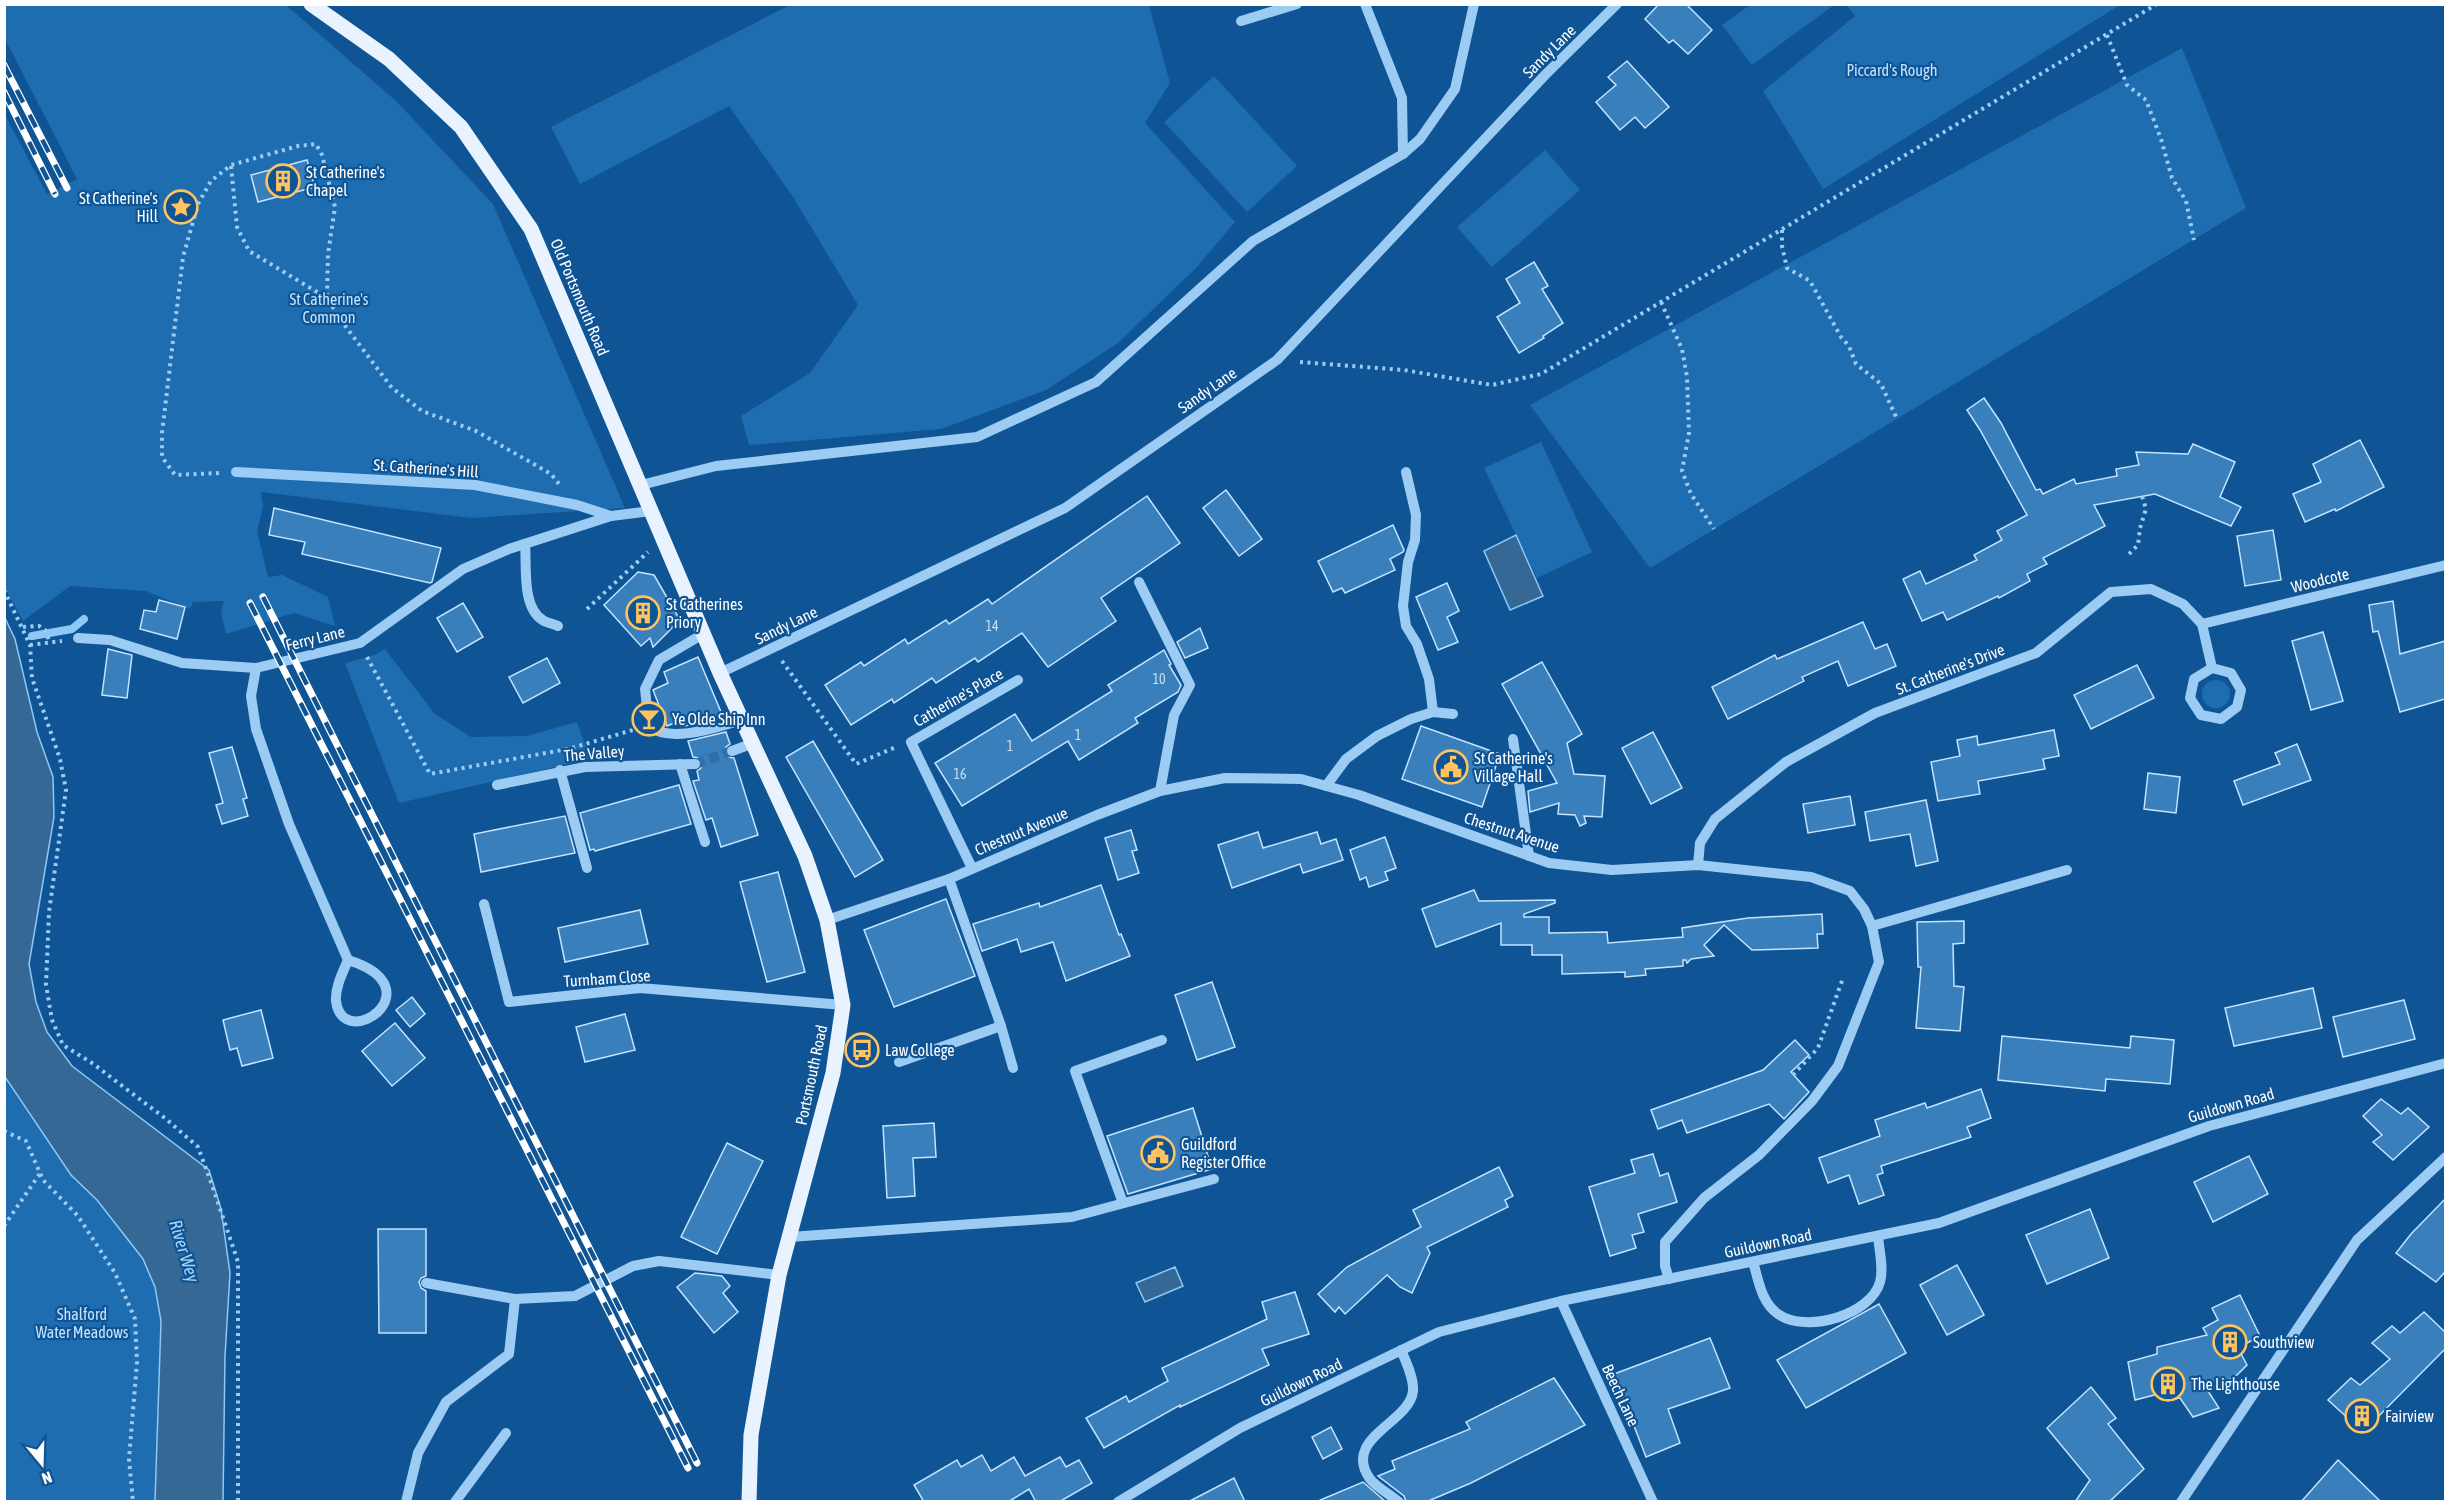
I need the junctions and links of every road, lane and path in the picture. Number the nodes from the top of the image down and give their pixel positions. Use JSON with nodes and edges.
{"nodes":[{"id":1,"x":311,"y":4,"type":"edge"},
{"id":2,"x":1297,"y":4,"type":"edge"},
{"id":3,"x":1365,"y":4,"type":"edge"},
{"id":4,"x":1474,"y":4,"type":"edge"},
{"id":5,"x":1617,"y":4,"type":"edge"},
{"id":6,"x":2157,"y":4,"type":"edge"},
{"id":7,"x":1241,"y":21,"type":"dead end"},
{"id":8,"x":2107,"y":35,"type":"junction"},
{"id":9,"x":1403,"y":154,"type":"junction"},
{"id":10,"x":231,"y":165,"type":"junction"},
{"id":11,"x":1782,"y":229,"type":"junction"},
{"id":12,"x":2194,"y":240,"type":"dead end"},
{"id":13,"x":327,"y":298,"type":"junction"},
{"id":14,"x":1661,"y":302,"type":"junction"},
{"id":15,"x":1277,"y":360,"type":"junction"},
{"id":16,"x":1897,"y":419,"type":"dead end"},
{"id":17,"x":236,"y":472,"type":"joint"},
{"id":18,"x":1406,"y":472,"type":"dead end"},
{"id":19,"x":641,"y":485,"type":"junction"},
{"id":20,"x":2142,"y":496,"type":"dead end"},
{"id":21,"x":577,"y":506,"type":"junction"},
{"id":22,"x":651,"y":511,"type":"junction"},
{"id":23,"x":611,"y":516,"type":"junction"},
{"id":24,"x":1714,"y":529,"type":"dead end"},
{"id":25,"x":663,"y":538,"type":"junction"},
{"id":26,"x":525,"y":544,"type":"junction"},
{"id":27,"x":2129,"y":554,"type":"dead end"},
{"id":28,"x":2445,"y":565,"type":"edge"},
{"id":29,"x":1138,"y":582,"type":"dead end"},
{"id":30,"x":4,"y":590,"type":"edge"},
{"id":31,"x":587,"y":609,"type":"dead end"},
{"id":32,"x":2202,"y":624,"type":"junction"},
{"id":33,"x":558,"y":626,"type":"dead end"},
{"id":34,"x":23,"y":627,"type":"junction"},
{"id":35,"x":703,"y":634,"type":"junction"},
{"id":36,"x":78,"y":638,"type":"joint"},
{"id":37,"x":49,"y":640,"type":"junction"},
{"id":38,"x":360,"y":643,"type":"junction"},
{"id":39,"x":30,"y":645,"type":"junction"},
{"id":40,"x":772,"y":648,"type":"junction"},
{"id":41,"x":256,"y":668,"type":"junction"},
{"id":42,"x":2212,"y":668,"type":"junction"},
{"id":43,"x":720,"y":673,"type":"junction"},
{"id":44,"x":1018,"y":680,"type":"dead end"},
{"id":45,"x":1433,"y":712,"type":"junction"},
{"id":46,"x":1453,"y":714,"type":"dead end"},
{"id":47,"x":741,"y":720,"type":"junction"},
{"id":48,"x":649,"y":726,"type":"junction"},
{"id":49,"x":1513,"y":739,"type":"dead end"},
{"id":50,"x":911,"y":742,"type":"junction"},
{"id":51,"x":751,"y":744,"type":"junction"},
{"id":52,"x":732,"y":751,"type":"tunnel mouth"},
{"id":53,"x":681,"y":764,"type":"junction"},
{"id":54,"x":695,"y":764,"type":"tunnel mouth"},
{"id":55,"x":560,"y":770,"type":"junction"},
{"id":56,"x":497,"y":785,"type":"dead end"},
{"id":57,"x":1326,"y":786,"type":"junction"},
{"id":58,"x":1160,"y":790,"type":"junction"},
{"id":59,"x":705,"y":842,"type":"dead end"},
{"id":60,"x":1529,"y":856,"type":"junction"},
{"id":61,"x":1698,"y":865,"type":"junction"},
{"id":62,"x":587,"y":868,"type":"dead end"},
{"id":63,"x":972,"y":868,"type":"junction"},
{"id":64,"x":2067,"y":870,"type":"dead end"},
{"id":65,"x":949,"y":879,"type":"junction"},
{"id":66,"x":484,"y":904,"type":"dead end"},
{"id":67,"x":827,"y":920,"type":"junction"},
{"id":68,"x":1872,"y":927,"type":"junction"},
{"id":69,"x":348,"y":960,"type":"junction"},
{"id":70,"x":1843,"y":978,"type":"dead end"},
{"id":71,"x":843,"y":1005,"type":"junction"},
{"id":72,"x":1001,"y":1026,"type":"junction"},
{"id":73,"x":1162,"y":1040,"type":"dead end"},
{"id":74,"x":899,"y":1062,"type":"dead end"},
{"id":75,"x":2445,"y":1063,"type":"edge"},
{"id":76,"x":1013,"y":1068,"type":"dead end"},
{"id":77,"x":1793,"y":1075,"type":"dead end"},
{"id":78,"x":4,"y":1131,"type":"edge"},
{"id":79,"x":2445,"y":1156,"type":"edge"},
{"id":80,"x":41,"y":1172,"type":"junction"},
{"id":81,"x":1214,"y":1179,"type":"dead end"},
{"id":82,"x":1123,"y":1203,"type":"junction"},
{"id":83,"x":4,"y":1226,"type":"edge"},
{"id":84,"x":1878,"y":1236,"type":"junction"},
{"id":85,"x":790,"y":1237,"type":"junction"},
{"id":86,"x":1753,"y":1262,"type":"junction"},
{"id":87,"x":779,"y":1275,"type":"junction"},
{"id":88,"x":1669,"y":1279,"type":"junction"},
{"id":89,"x":426,"y":1283,"type":"dead end"},
{"id":90,"x":515,"y":1299,"type":"junction"},
{"id":91,"x":1561,"y":1301,"type":"junction"},
{"id":92,"x":1401,"y":1350,"type":"junction"},
{"id":93,"x":506,"y":1433,"type":"dead end"},
{"id":94,"x":133,"y":1502,"type":"edge"},
{"id":95,"x":238,"y":1502,"type":"edge"},
{"id":96,"x":406,"y":1502,"type":"edge"},
{"id":97,"x":454,"y":1502,"type":"edge"},
{"id":98,"x":749,"y":1502,"type":"edge"},
{"id":99,"x":1118,"y":1502,"type":"edge"},
{"id":100,"x":1399,"y":1502,"type":"edge"},
{"id":101,"x":1653,"y":1502,"type":"edge"},
{"id":102,"x":2181,"y":1502,"type":"edge"}],
"edges":[{"from":1,"to":19,"type":"main road","name":"Old Portsmouth Road"},
{"from":2,"to":7,"type":"street"},
{"from":3,"to":9,"type":"street"},
{"from":4,"to":9,"type":"street"},
{"from":5,"to":15,"type":"street","name":"Sandy Lane"},
{"from":6,"to":8,"type":"path"},
{"from":8,"to":11,"type":"path"},
{"from":8,"to":12,"type":"path"},
{"from":9,"to":19,"type":"street"},
{"from":10,"to":13,"type":"path"},
{"from":10,"to":13,"type":"path"},
{"from":10,"to":17,"type":"path"},
{"from":11,"to":14,"type":"path"},
{"from":11,"to":16,"type":"path"},
{"from":13,"to":21,"type":"path"},
{"from":14,"to":15,"type":"path"},
{"from":14,"to":24,"type":"path"},
{"from":15,"to":40,"type":"street","name":"Sandy Lane"},
{"from":17,"to":21,"type":"street","name":"St. Catherine's Hill"},
{"from":18,"to":45,"type":"street"},
{"from":19,"to":22,"type":"main road","name":"Old Portsmouth Road"},
{"from":20,"to":27,"type":"path"},
{"from":21,"to":23,"type":"street","name":"St. Catherine's Hill"},
{"from":22,"to":23,"type":"street","name":"Ferry Lane"},
{"from":22,"to":25,"type":"main road","name":"Old Portsmouth Road"},
{"from":23,"to":26,"type":"street","name":"Ferry Lane"},
{"from":25,"to":31,"type":"path"},
{"from":25,"to":35,"type":"main road","name":"Old Portsmouth Road"},
{"from":26,"to":33,"type":"street"},
{"from":26,"to":38,"type":"street","name":"Ferry Lane"},
{"from":28,"to":32,"type":"street","name":"Woodcote"},
{"from":29,"to":58,"type":"street"},
{"from":30,"to":34,"type":"path"},
{"from":32,"to":42,"type":"street"},
{"from":32,"to":61,"type":"street","name":"St. Catherine's Drive"},
{"from":34,"to":37,"type":"path"},
{"from":34,"to":39,"type":"path"},
{"from":35,"to":43,"type":"main road","name":"Old Portsmouth Road"},
{"from":35,"to":48,"type":"street"},
{"from":36,"to":37,"type":"path"},
{"from":36,"to":41,"type":"street","name":"Ferry Lane"},
{"from":37,"to":39,"type":"path"},
{"from":38,"to":41,"type":"street","name":"Ferry Lane"},
{"from":38,"to":48,"type":"path"},
{"from":39,"to":95,"type":"path"},
{"from":40,"to":43,"type":"street","name":"Sandy Lane"},
{"from":40,"to":50,"type":"path"},
{"from":41,"to":69,"type":"street"},
{"from":42,"to":42,"type":"street"},
{"from":43,"to":47,"type":"main road","name":"Portsmouth Road"},
{"from":44,"to":50,"type":"street","name":"Catherine's Place"},
{"from":45,"to":46,"type":"street"},
{"from":45,"to":57,"type":"street"},
{"from":47,"to":48,"type":"street"},
{"from":47,"to":51,"type":"main road","name":"Portsmouth Road"},
{"from":49,"to":60,"type":"street"},
{"from":50,"to":63,"type":"street","name":"Catherine's Place"},
{"from":51,"to":52,"type":"street"},
{"from":51,"to":67,"type":"main road","name":"Portsmouth Road"},
{"from":53,"to":54,"type":"street","name":"The Valley"},
{"from":53,"to":55,"type":"street","name":"The Valley"},
{"from":53,"to":59,"type":"street"},
{"from":55,"to":56,"type":"street","name":"The Valley"},
{"from":55,"to":62,"type":"street"},
{"from":57,"to":58,"type":"street","name":"Chestnut Avenue"},
{"from":57,"to":60,"type":"street","name":"Chestnut Avenue"},
{"from":58,"to":63,"type":"street","name":"Chestnut Avenue"},
{"from":60,"to":61,"type":"street","name":"Chestnut Avenue"},
{"from":61,"to":68,"type":"street","name":"Chestnut Avenue"},
{"from":63,"to":65,"type":"street","name":"Chestnut Avenue"},
{"from":64,"to":68,"type":"street"},
{"from":65,"to":67,"type":"street","name":"Chestnut Avenue"},
{"from":65,"to":72,"type":"street"},
{"from":66,"to":71,"type":"street","name":"Turnham Close"},
{"from":67,"to":71,"type":"main road","name":"Portsmouth Road"},
{"from":68,"to":88,"type":"street","name":"Chestnut Avenue"},
{"from":69,"to":69,"type":"street"},
{"from":70,"to":77,"type":"path"},
{"from":71,"to":85,"type":"main road","name":"Portsmouth Road"},
{"from":72,"to":74,"type":"street"},
{"from":72,"to":76,"type":"street"},
{"from":73,"to":82,"type":"street"},
{"from":75,"to":84,"type":"street","name":"Guildown Road"},
{"from":78,"to":80,"type":"path"},
{"from":79,"to":102,"type":"street"},
{"from":80,"to":83,"type":"path"},
{"from":80,"to":94,"type":"path"},
{"from":81,"to":82,"type":"street"},
{"from":82,"to":85,"type":"street"},
{"from":84,"to":86,"type":"street","name":"Guildown Road"},
{"from":84,"to":86,"type":"street"},
{"from":85,"to":87,"type":"main road","name":"Portsmouth Road"},
{"from":86,"to":88,"type":"street","name":"Guildown Road"},
{"from":87,"to":90,"type":"street"},
{"from":87,"to":98,"type":"main road","name":"Portsmouth Road"},
{"from":88,"to":91,"type":"street","name":"Guildown Road"},
{"from":89,"to":90,"type":"street"},
{"from":90,"to":96,"type":"street"},
{"from":91,"to":92,"type":"street","name":"Guildown Road"},
{"from":91,"to":101,"type":"street","name":"Beech Lane"},
{"from":92,"to":99,"type":"street","name":"Guildown Road"},
{"from":92,"to":100,"type":"street"},
{"from":93,"to":97,"type":"street"}]}
